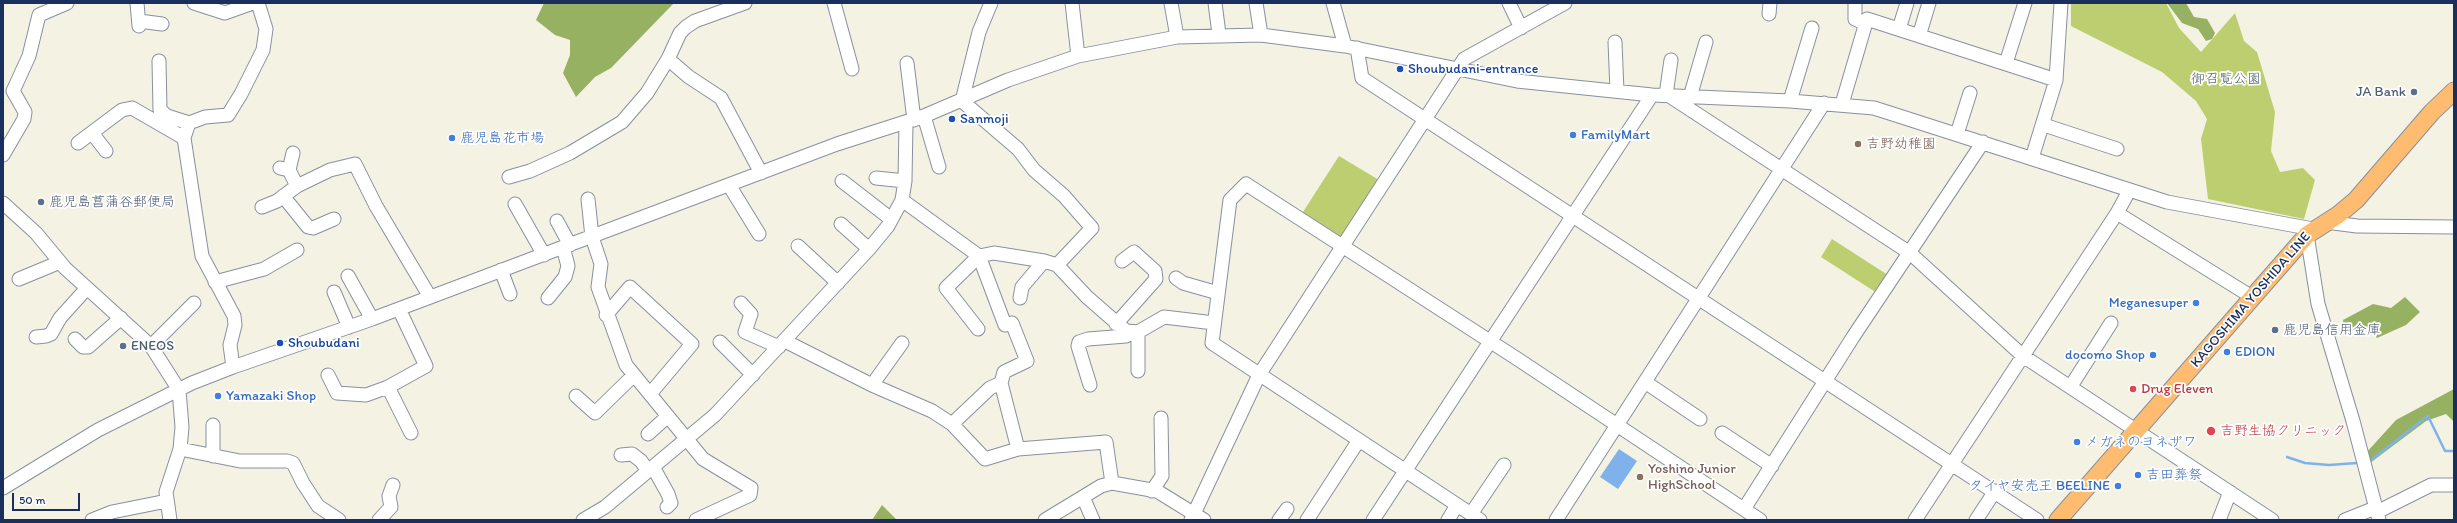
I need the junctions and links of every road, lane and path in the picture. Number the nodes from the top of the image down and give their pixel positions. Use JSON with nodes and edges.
{"nodes":[{"id":1,"x":67,"y":3,"type":"edge"},
{"id":2,"x":137,"y":3,"type":"edge"},
{"id":3,"x":194,"y":3,"type":"edge"},
{"id":4,"x":253,"y":3,"type":"edge"},
{"id":5,"x":258,"y":3,"type":"edge"},
{"id":6,"x":746,"y":3,"type":"edge"},
{"id":7,"x":834,"y":3,"type":"edge"},
{"id":8,"x":991,"y":3,"type":"edge"},
{"id":9,"x":1072,"y":3,"type":"edge"},
{"id":10,"x":1171,"y":3,"type":"edge"},
{"id":11,"x":1215,"y":3,"type":"edge"},
{"id":12,"x":1256,"y":3,"type":"edge"},
{"id":13,"x":1333,"y":3,"type":"edge"},
{"id":14,"x":1509,"y":3,"type":"edge"},
{"id":15,"x":1855,"y":3,"type":"edge"},
{"id":16,"x":1907,"y":3,"type":"edge"},
{"id":17,"x":1929,"y":3,"type":"edge"},
{"id":18,"x":2025,"y":3,"type":"edge"},
{"id":19,"x":2061,"y":3,"type":"edge"},
{"id":20,"x":1559,"y":5,"type":"edge"},
{"id":21,"x":162,"y":24,"type":"dead end"},
{"id":22,"x":1866,"y":24,"type":"junction"},
{"id":23,"x":1521,"y":28,"type":"junction"},
{"id":24,"x":1812,"y":28,"type":"dead end"},
{"id":25,"x":1899,"y":29,"type":"junction"},
{"id":26,"x":1219,"y":34,"type":"junction"},
{"id":27,"x":1261,"y":35,"type":"junction"},
{"id":28,"x":1177,"y":36,"type":"junction"},
{"id":29,"x":1919,"y":36,"type":"junction"},
{"id":30,"x":1615,"y":42,"type":"dead end"},
{"id":31,"x":1706,"y":42,"type":"dead end"},
{"id":32,"x":1351,"y":47,"type":"junction"},
{"id":33,"x":1078,"y":56,"type":"junction"},
{"id":34,"x":668,"y":59,"type":"junction"},
{"id":35,"x":1671,"y":60,"type":"dead end"},
{"id":36,"x":159,"y":61,"type":"dead end"},
{"id":37,"x":907,"y":63,"type":"dead end"},
{"id":38,"x":2006,"y":63,"type":"junction"},
{"id":39,"x":852,"y":69,"type":"dead end"},
{"id":40,"x":1456,"y":70,"type":"junction"},
{"id":41,"x":2056,"y":80,"type":"junction"},
{"id":42,"x":2454,"y":91,"type":"edge"},
{"id":43,"x":1617,"y":92,"type":"junction"},
{"id":44,"x":1970,"y":93,"type":"dead end"},
{"id":45,"x":1652,"y":95,"type":"junction"},
{"id":46,"x":1668,"y":95,"type":"junction"},
{"id":47,"x":1690,"y":97,"type":"junction"},
{"id":48,"x":962,"y":101,"type":"junction"},
{"id":49,"x":1790,"y":101,"type":"junction"},
{"id":50,"x":1824,"y":103,"type":"junction"},
{"id":51,"x":1842,"y":104,"type":"junction"},
{"id":52,"x":1426,"y":119,"type":"junction"},
{"id":53,"x":915,"y":120,"type":"junction"},
{"id":54,"x":189,"y":123,"type":"junction"},
{"id":55,"x":2044,"y":125,"type":"junction"},
{"id":56,"x":92,"y":133,"type":"junction"},
{"id":57,"x":1957,"y":134,"type":"junction"},
{"id":58,"x":184,"y":138,"type":"junction"},
{"id":59,"x":1983,"y":142,"type":"junction"},
{"id":60,"x":78,"y":143,"type":"dead end"},
{"id":61,"x":2116,"y":149,"type":"dead end"},
{"id":62,"x":106,"y":150,"type":"dead end"},
{"id":63,"x":293,"y":153,"type":"dead end"},
{"id":64,"x":3,"y":155,"type":"edge"},
{"id":65,"x":2032,"y":158,"type":"junction"},
{"id":66,"x":939,"y":167,"type":"dead end"},
{"id":67,"x":1782,"y":170,"type":"junction"},
{"id":68,"x":760,"y":173,"type":"junction"},
{"id":69,"x":509,"y":177,"type":"dead end"},
{"id":70,"x":876,"y":178,"type":"dead end"},
{"id":71,"x":842,"y":181,"type":"dead end"},
{"id":72,"x":905,"y":181,"type":"junction"},
{"id":73,"x":729,"y":185,"type":"junction"},
{"id":74,"x":297,"y":186,"type":"junction"},
{"id":75,"x":2129,"y":191,"type":"junction"},
{"id":76,"x":283,"y":196,"type":"junction"},
{"id":77,"x":588,"y":199,"type":"dead end"},
{"id":78,"x":902,"y":200,"type":"junction"},
{"id":79,"x":3,"y":203,"type":"edge"},
{"id":80,"x":515,"y":204,"type":"dead end"},
{"id":81,"x":262,"y":207,"type":"dead end"},
{"id":82,"x":2117,"y":213,"type":"junction"},
{"id":83,"x":1573,"y":216,"type":"junction"},
{"id":84,"x":334,"y":219,"type":"dead end"},
{"id":85,"x":891,"y":219,"type":"junction"},
{"id":86,"x":557,"y":221,"type":"dead end"},
{"id":87,"x":842,"y":224,"type":"dead end"},
{"id":88,"x":2454,"y":227,"type":"edge"},
{"id":89,"x":2315,"y":229,"type":"junction"},
{"id":90,"x":759,"y":234,"type":"dead end"},
{"id":91,"x":592,"y":237,"type":"junction"},
{"id":92,"x":566,"y":246,"type":"junction"},
{"id":93,"x":798,"y":246,"type":"dead end"},
{"id":94,"x":1342,"y":246,"type":"junction"},
{"id":95,"x":869,"y":249,"type":"junction"},
{"id":96,"x":297,"y":250,"type":"dead end"},
{"id":97,"x":1910,"y":253,"type":"junction"},
{"id":98,"x":544,"y":254,"type":"junction"},
{"id":99,"x":979,"y":256,"type":"junction"},
{"id":100,"x":1044,"y":261,"type":"junction"},
{"id":101,"x":1122,"y":261,"type":"dead end"},
{"id":102,"x":60,"y":262,"type":"junction"},
{"id":103,"x":1057,"y":265,"type":"junction"},
{"id":104,"x":501,"y":270,"type":"junction"},
{"id":105,"x":348,"y":276,"type":"dead end"},
{"id":106,"x":1176,"y":278,"type":"dead end"},
{"id":107,"x":19,"y":279,"type":"dead end"},
{"id":108,"x":215,"y":282,"type":"junction"},
{"id":109,"x":838,"y":283,"type":"junction"},
{"id":110,"x":87,"y":288,"type":"junction"},
{"id":111,"x":334,"y":292,"type":"dead end"},
{"id":112,"x":1218,"y":293,"type":"junction"},
{"id":113,"x":510,"y":294,"type":"dead end"},
{"id":114,"x":430,"y":297,"type":"junction"},
{"id":115,"x":2252,"y":297,"type":"junction"},
{"id":116,"x":548,"y":298,"type":"dead end"},
{"id":117,"x":1020,"y":298,"type":"dead end"},
{"id":118,"x":1700,"y":298,"type":"junction"},
{"id":119,"x":740,"y":302,"type":"dead end"},
{"id":120,"x":194,"y":303,"type":"dead end"},
{"id":121,"x":399,"y":309,"type":"junction"},
{"id":122,"x":606,"y":315,"type":"junction"},
{"id":123,"x":121,"y":318,"type":"junction"},
{"id":124,"x":372,"y":319,"type":"junction"},
{"id":125,"x":1214,"y":323,"type":"junction"},
{"id":126,"x":2111,"y":323,"type":"dead end"},
{"id":127,"x":1116,"y":324,"type":"junction"},
{"id":128,"x":349,"y":327,"type":"junction"},
{"id":129,"x":978,"y":329,"type":"dead end"},
{"id":130,"x":1136,"y":332,"type":"junction"},
{"id":131,"x":36,"y":337,"type":"dead end"},
{"id":132,"x":75,"y":339,"type":"dead end"},
{"id":133,"x":720,"y":342,"type":"dead end"},
{"id":134,"x":1490,"y":342,"type":"junction"},
{"id":135,"x":902,"y":343,"type":"dead end"},
{"id":136,"x":782,"y":344,"type":"junction"},
{"id":137,"x":151,"y":346,"type":"junction"},
{"id":138,"x":2023,"y":356,"type":"junction"},
{"id":139,"x":233,"y":366,"type":"junction"},
{"id":140,"x":1138,"y":371,"type":"dead end"},
{"id":141,"x":328,"y":375,"type":"dead end"},
{"id":142,"x":634,"y":375,"type":"junction"},
{"id":143,"x":753,"y":375,"type":"junction"},
{"id":144,"x":1259,"y":375,"type":"junction"},
{"id":145,"x":1645,"y":382,"type":"junction"},
{"id":146,"x":1826,"y":382,"type":"junction"},
{"id":147,"x":1001,"y":383,"type":"junction"},
{"id":148,"x":872,"y":385,"type":"junction"},
{"id":149,"x":1090,"y":385,"type":"dead end"},
{"id":150,"x":2071,"y":386,"type":"junction"},
{"id":151,"x":388,"y":387,"type":"junction"},
{"id":152,"x":179,"y":390,"type":"junction"},
{"id":153,"x":650,"y":394,"type":"junction"},
{"id":154,"x":576,"y":396,"type":"dead end"},
{"id":155,"x":668,"y":416,"type":"junction"},
{"id":156,"x":1161,"y":418,"type":"dead end"},
{"id":157,"x":1700,"y":419,"type":"dead end"},
{"id":158,"x":952,"y":424,"type":"junction"},
{"id":159,"x":213,"y":425,"type":"dead end"},
{"id":160,"x":1617,"y":425,"type":"junction"},
{"id":161,"x":2138,"y":430,"type":"junction"},
{"id":162,"x":411,"y":433,"type":"dead end"},
{"id":163,"x":1722,"y":433,"type":"dead end"},
{"id":164,"x":648,"y":434,"type":"dead end"},
{"id":165,"x":687,"y":439,"type":"junction"},
{"id":166,"x":1359,"y":440,"type":"junction"},
{"id":167,"x":180,"y":449,"type":"junction"},
{"id":168,"x":1018,"y":449,"type":"junction"},
{"id":169,"x":621,"y":455,"type":"dead end"},
{"id":170,"x":213,"y":456,"type":"junction"},
{"id":171,"x":1952,"y":464,"type":"junction"},
{"id":172,"x":1504,"y":465,"type":"dead end"},
{"id":173,"x":1772,"y":466,"type":"junction"},
{"id":174,"x":651,"y":469,"type":"junction"},
{"id":175,"x":1405,"y":470,"type":"junction"},
{"id":176,"x":1112,"y":483,"type":"junction"},
{"id":177,"x":393,"y":485,"type":"dead end"},
{"id":178,"x":2454,"y":485,"type":"edge"},
{"id":179,"x":3,"y":488,"type":"edge"},
{"id":180,"x":1152,"y":491,"type":"junction"},
{"id":181,"x":1995,"y":491,"type":"junction"},
{"id":182,"x":2230,"y":492,"type":"junction"},
{"id":183,"x":1083,"y":497,"type":"junction"},
{"id":184,"x":167,"y":501,"type":"junction"},
{"id":185,"x":1457,"y":505,"type":"junction"},
{"id":186,"x":667,"y":507,"type":"dead end"},
{"id":187,"x":1744,"y":509,"type":"junction"},
{"id":188,"x":2377,"y":514,"type":"edge"},
{"id":189,"x":1476,"y":517,"type":"edge"},
{"id":190,"x":1197,"y":518,"type":"edge"},
{"id":191,"x":92,"y":520,"type":"edge"},
{"id":192,"x":170,"y":520,"type":"edge"},
{"id":193,"x":339,"y":520,"type":"edge"},
{"id":194,"x":379,"y":520,"type":"edge"},
{"id":195,"x":584,"y":520,"type":"edge"},
{"id":196,"x":696,"y":520,"type":"edge"},
{"id":197,"x":1045,"y":520,"type":"edge"},
{"id":198,"x":1094,"y":520,"type":"edge"},
{"id":199,"x":1307,"y":520,"type":"edge"},
{"id":200,"x":1373,"y":520,"type":"edge"},
{"id":201,"x":1448,"y":520,"type":"edge"},
{"id":202,"x":1556,"y":520,"type":"edge"},
{"id":203,"x":1760,"y":520,"type":"edge"},
{"id":204,"x":1915,"y":520,"type":"edge"},
{"id":205,"x":1976,"y":520,"type":"edge"},
{"id":206,"x":2037,"y":520,"type":"edge"},
{"id":207,"x":2058,"y":520,"type":"edge"},
{"id":208,"x":2219,"y":520,"type":"edge"},
{"id":209,"x":2272,"y":520,"type":"edge"},
{"id":210,"x":2345,"y":520,"type":"edge"}],
"edges":[{"from":1,"to":64,"type":"street"},
{"from":2,"to":21,"type":"street"},
{"from":3,"to":4,"type":"street"},
{"from":5,"to":54,"type":"street"},
{"from":6,"to":34,"type":"street"},
{"from":7,"to":39,"type":"street"},
{"from":8,"to":48,"type":"street"},
{"from":9,"to":33,"type":"street"},
{"from":10,"to":28,"type":"street"},
{"from":11,"to":26,"type":"street"},
{"from":12,"to":27,"type":"street"},
{"from":13,"to":32,"type":"street"},
{"from":14,"to":23,"type":"street"},
{"from":15,"to":22,"type":"street"},
{"from":16,"to":25,"type":"street"},
{"from":17,"to":29,"type":"street"},
{"from":18,"to":38,"type":"street"},
{"from":19,"to":41,"type":"street"},
{"from":20,"to":23,"type":"street"},
{"from":22,"to":25,"type":"street"},
{"from":22,"to":51,"type":"street"},
{"from":23,"to":40,"type":"street"},
{"from":24,"to":49,"type":"street"},
{"from":25,"to":29,"type":"street"},
{"from":26,"to":27,"type":"street"},
{"from":26,"to":28,"type":"street"},
{"from":27,"to":32,"type":"street"},
{"from":28,"to":33,"type":"street"},
{"from":29,"to":38,"type":"street"},
{"from":30,"to":43,"type":"street"},
{"from":31,"to":47,"type":"street"},
{"from":32,"to":40,"type":"street"},
{"from":32,"to":52,"type":"street"},
{"from":33,"to":48,"type":"street"},
{"from":34,"to":68,"type":"street"},
{"from":34,"to":69,"type":"street"},
{"from":35,"to":46,"type":"street"},
{"from":36,"to":54,"type":"street"},
{"from":37,"to":53,"type":"street"},
{"from":38,"to":41,"type":"street"},
{"from":40,"to":43,"type":"street"},
{"from":40,"to":52,"type":"street"},
{"from":41,"to":55,"type":"street"},
{"from":42,"to":89,"type":"main road","name":"KAGOSHIMA YOSHIDA LINE"},
{"from":43,"to":45,"type":"street"},
{"from":44,"to":57,"type":"street"},
{"from":45,"to":46,"type":"street"},
{"from":45,"to":83,"type":"street"},
{"from":46,"to":47,"type":"street"},
{"from":46,"to":67,"type":"street"},
{"from":47,"to":49,"type":"street"},
{"from":48,"to":53,"type":"street"},
{"from":48,"to":103,"type":"street"},
{"from":49,"to":50,"type":"street"},
{"from":50,"to":51,"type":"street"},
{"from":50,"to":67,"type":"street"},
{"from":51,"to":57,"type":"street"},
{"from":52,"to":83,"type":"street"},
{"from":52,"to":94,"type":"street"},
{"from":53,"to":66,"type":"street"},
{"from":53,"to":68,"type":"street"},
{"from":53,"to":72,"type":"street"},
{"from":54,"to":58,"type":"street"},
{"from":55,"to":61,"type":"street"},
{"from":55,"to":65,"type":"street"},
{"from":56,"to":58,"type":"street"},
{"from":56,"to":60,"type":"street"},
{"from":56,"to":62,"type":"street"},
{"from":57,"to":59,"type":"street"},
{"from":58,"to":108,"type":"street"},
{"from":59,"to":65,"type":"street"},
{"from":59,"to":97,"type":"street"},
{"from":63,"to":74,"type":"street"},
{"from":65,"to":75,"type":"street"},
{"from":67,"to":97,"type":"street"},
{"from":67,"to":118,"type":"street"},
{"from":68,"to":73,"type":"street"},
{"from":70,"to":72,"type":"street"},
{"from":71,"to":85,"type":"street"},
{"from":72,"to":78,"type":"street"},
{"from":73,"to":90,"type":"street"},
{"from":73,"to":91,"type":"street"},
{"from":74,"to":76,"type":"street"},
{"from":74,"to":114,"type":"street"},
{"from":75,"to":82,"type":"street"},
{"from":75,"to":89,"type":"street"},
{"from":76,"to":81,"type":"street"},
{"from":76,"to":84,"type":"street"},
{"from":77,"to":91,"type":"street"},
{"from":78,"to":85,"type":"street"},
{"from":78,"to":99,"type":"street"},
{"from":79,"to":102,"type":"street"},
{"from":80,"to":98,"type":"street"},
{"from":82,"to":115,"type":"street"},
{"from":82,"to":138,"type":"street"},
{"from":83,"to":118,"type":"street"},
{"from":83,"to":134,"type":"street"},
{"from":85,"to":95,"type":"street"},
{"from":86,"to":92,"type":"street"},
{"from":87,"to":95,"type":"street"},
{"from":88,"to":89,"type":"street"},
{"from":89,"to":115,"type":"main road","name":"KAGOSHIMA YOSHIDA LINE"},
{"from":89,"to":188,"type":"street"},
{"from":91,"to":92,"type":"street"},
{"from":91,"to":122,"type":"street"},
{"from":92,"to":98,"type":"street"},
{"from":92,"to":116,"type":"street"},
{"from":93,"to":109,"type":"street"},
{"from":94,"to":112,"type":"street"},
{"from":94,"to":134,"type":"street"},
{"from":94,"to":144,"type":"street"},
{"from":95,"to":109,"type":"street"},
{"from":96,"to":108,"type":"street"},
{"from":97,"to":138,"type":"street"},
{"from":97,"to":146,"type":"street"},
{"from":98,"to":104,"type":"street"},
{"from":99,"to":100,"type":"street"},
{"from":99,"to":129,"type":"street"},
{"from":99,"to":147,"type":"street"},
{"from":100,"to":103,"type":"street"},
{"from":100,"to":117,"type":"street"},
{"from":101,"to":127,"type":"street"},
{"from":102,"to":107,"type":"street"},
{"from":102,"to":110,"type":"street"},
{"from":103,"to":127,"type":"street"},
{"from":104,"to":113,"type":"street"},
{"from":104,"to":114,"type":"street"},
{"from":105,"to":124,"type":"street"},
{"from":106,"to":112,"type":"street"},
{"from":108,"to":139,"type":"street"},
{"from":109,"to":136,"type":"street"},
{"from":110,"to":123,"type":"street"},
{"from":110,"to":131,"type":"street"},
{"from":111,"to":128,"type":"street"},
{"from":112,"to":125,"type":"street"},
{"from":114,"to":121,"type":"street"},
{"from":115,"to":161,"type":"main road","name":"KAGOSHIMA YOSHIDA LINE"},
{"from":118,"to":145,"type":"street"},
{"from":118,"to":146,"type":"street"},
{"from":119,"to":136,"type":"street"},
{"from":120,"to":137,"type":"street"},
{"from":121,"to":124,"type":"street"},
{"from":121,"to":151,"type":"street"},
{"from":122,"to":142,"type":"street"},
{"from":122,"to":153,"type":"street"},
{"from":123,"to":132,"type":"street"},
{"from":123,"to":137,"type":"street"},
{"from":124,"to":128,"type":"street"},
{"from":125,"to":130,"type":"street"},
{"from":125,"to":144,"type":"street"},
{"from":126,"to":150,"type":"street"},
{"from":127,"to":130,"type":"street"},
{"from":128,"to":139,"type":"street"},
{"from":130,"to":140,"type":"street"},
{"from":130,"to":149,"type":"street"},
{"from":133,"to":143,"type":"street"},
{"from":134,"to":160,"type":"street"},
{"from":134,"to":175,"type":"street"},
{"from":135,"to":148,"type":"street"},
{"from":136,"to":143,"type":"street"},
{"from":136,"to":148,"type":"street"},
{"from":137,"to":152,"type":"street"},
{"from":138,"to":150,"type":"street"},
{"from":138,"to":171,"type":"street"},
{"from":139,"to":152,"type":"street"},
{"from":141,"to":151,"type":"street"},
{"from":142,"to":153,"type":"street"},
{"from":142,"to":154,"type":"street"},
{"from":143,"to":165,"type":"street"},
{"from":144,"to":166,"type":"street"},
{"from":144,"to":190,"type":"street"},
{"from":145,"to":157,"type":"street"},
{"from":145,"to":160,"type":"street"},
{"from":146,"to":171,"type":"street"},
{"from":146,"to":173,"type":"street"},
{"from":147,"to":158,"type":"street"},
{"from":147,"to":168,"type":"street"},
{"from":148,"to":158,"type":"street"},
{"from":150,"to":161,"type":"street"},
{"from":151,"to":162,"type":"street"},
{"from":152,"to":167,"type":"street"},
{"from":152,"to":179,"type":"street"},
{"from":153,"to":155,"type":"street"},
{"from":155,"to":164,"type":"street"},
{"from":155,"to":165,"type":"street"},
{"from":156,"to":180,"type":"street"},
{"from":158,"to":168,"type":"street"},
{"from":159,"to":170,"type":"street"},
{"from":160,"to":187,"type":"street"},
{"from":160,"to":202,"type":"street"},
{"from":161,"to":182,"type":"street"},
{"from":161,"to":207,"type":"main road","name":"KAGOSHIMA YOSHIDA LINE"},
{"from":163,"to":173,"type":"street"},
{"from":165,"to":174,"type":"street"},
{"from":165,"to":196,"type":"street"},
{"from":166,"to":175,"type":"street"},
{"from":166,"to":199,"type":"street"},
{"from":167,"to":170,"type":"street"},
{"from":167,"to":184,"type":"street"},
{"from":168,"to":176,"type":"street"},
{"from":169,"to":174,"type":"street"},
{"from":170,"to":193,"type":"street"},
{"from":171,"to":181,"type":"street"},
{"from":171,"to":204,"type":"street"},
{"from":172,"to":189,"type":"street"},
{"from":173,"to":187,"type":"street"},
{"from":174,"to":186,"type":"street"},
{"from":174,"to":195,"type":"street"},
{"from":175,"to":185,"type":"street"},
{"from":175,"to":200,"type":"street"},
{"from":176,"to":180,"type":"street"},
{"from":176,"to":183,"type":"street"},
{"from":177,"to":194,"type":"street"},
{"from":178,"to":188,"type":"street"},
{"from":180,"to":190,"type":"street"},
{"from":181,"to":205,"type":"street"},
{"from":181,"to":206,"type":"street"},
{"from":182,"to":208,"type":"street"},
{"from":182,"to":209,"type":"street"},
{"from":183,"to":197,"type":"street"},
{"from":183,"to":198,"type":"street"},
{"from":184,"to":191,"type":"street"},
{"from":184,"to":192,"type":"street"},
{"from":185,"to":189,"type":"street"},
{"from":185,"to":201,"type":"street"},
{"from":187,"to":203,"type":"street"},
{"from":188,"to":210,"type":"street"}]}
